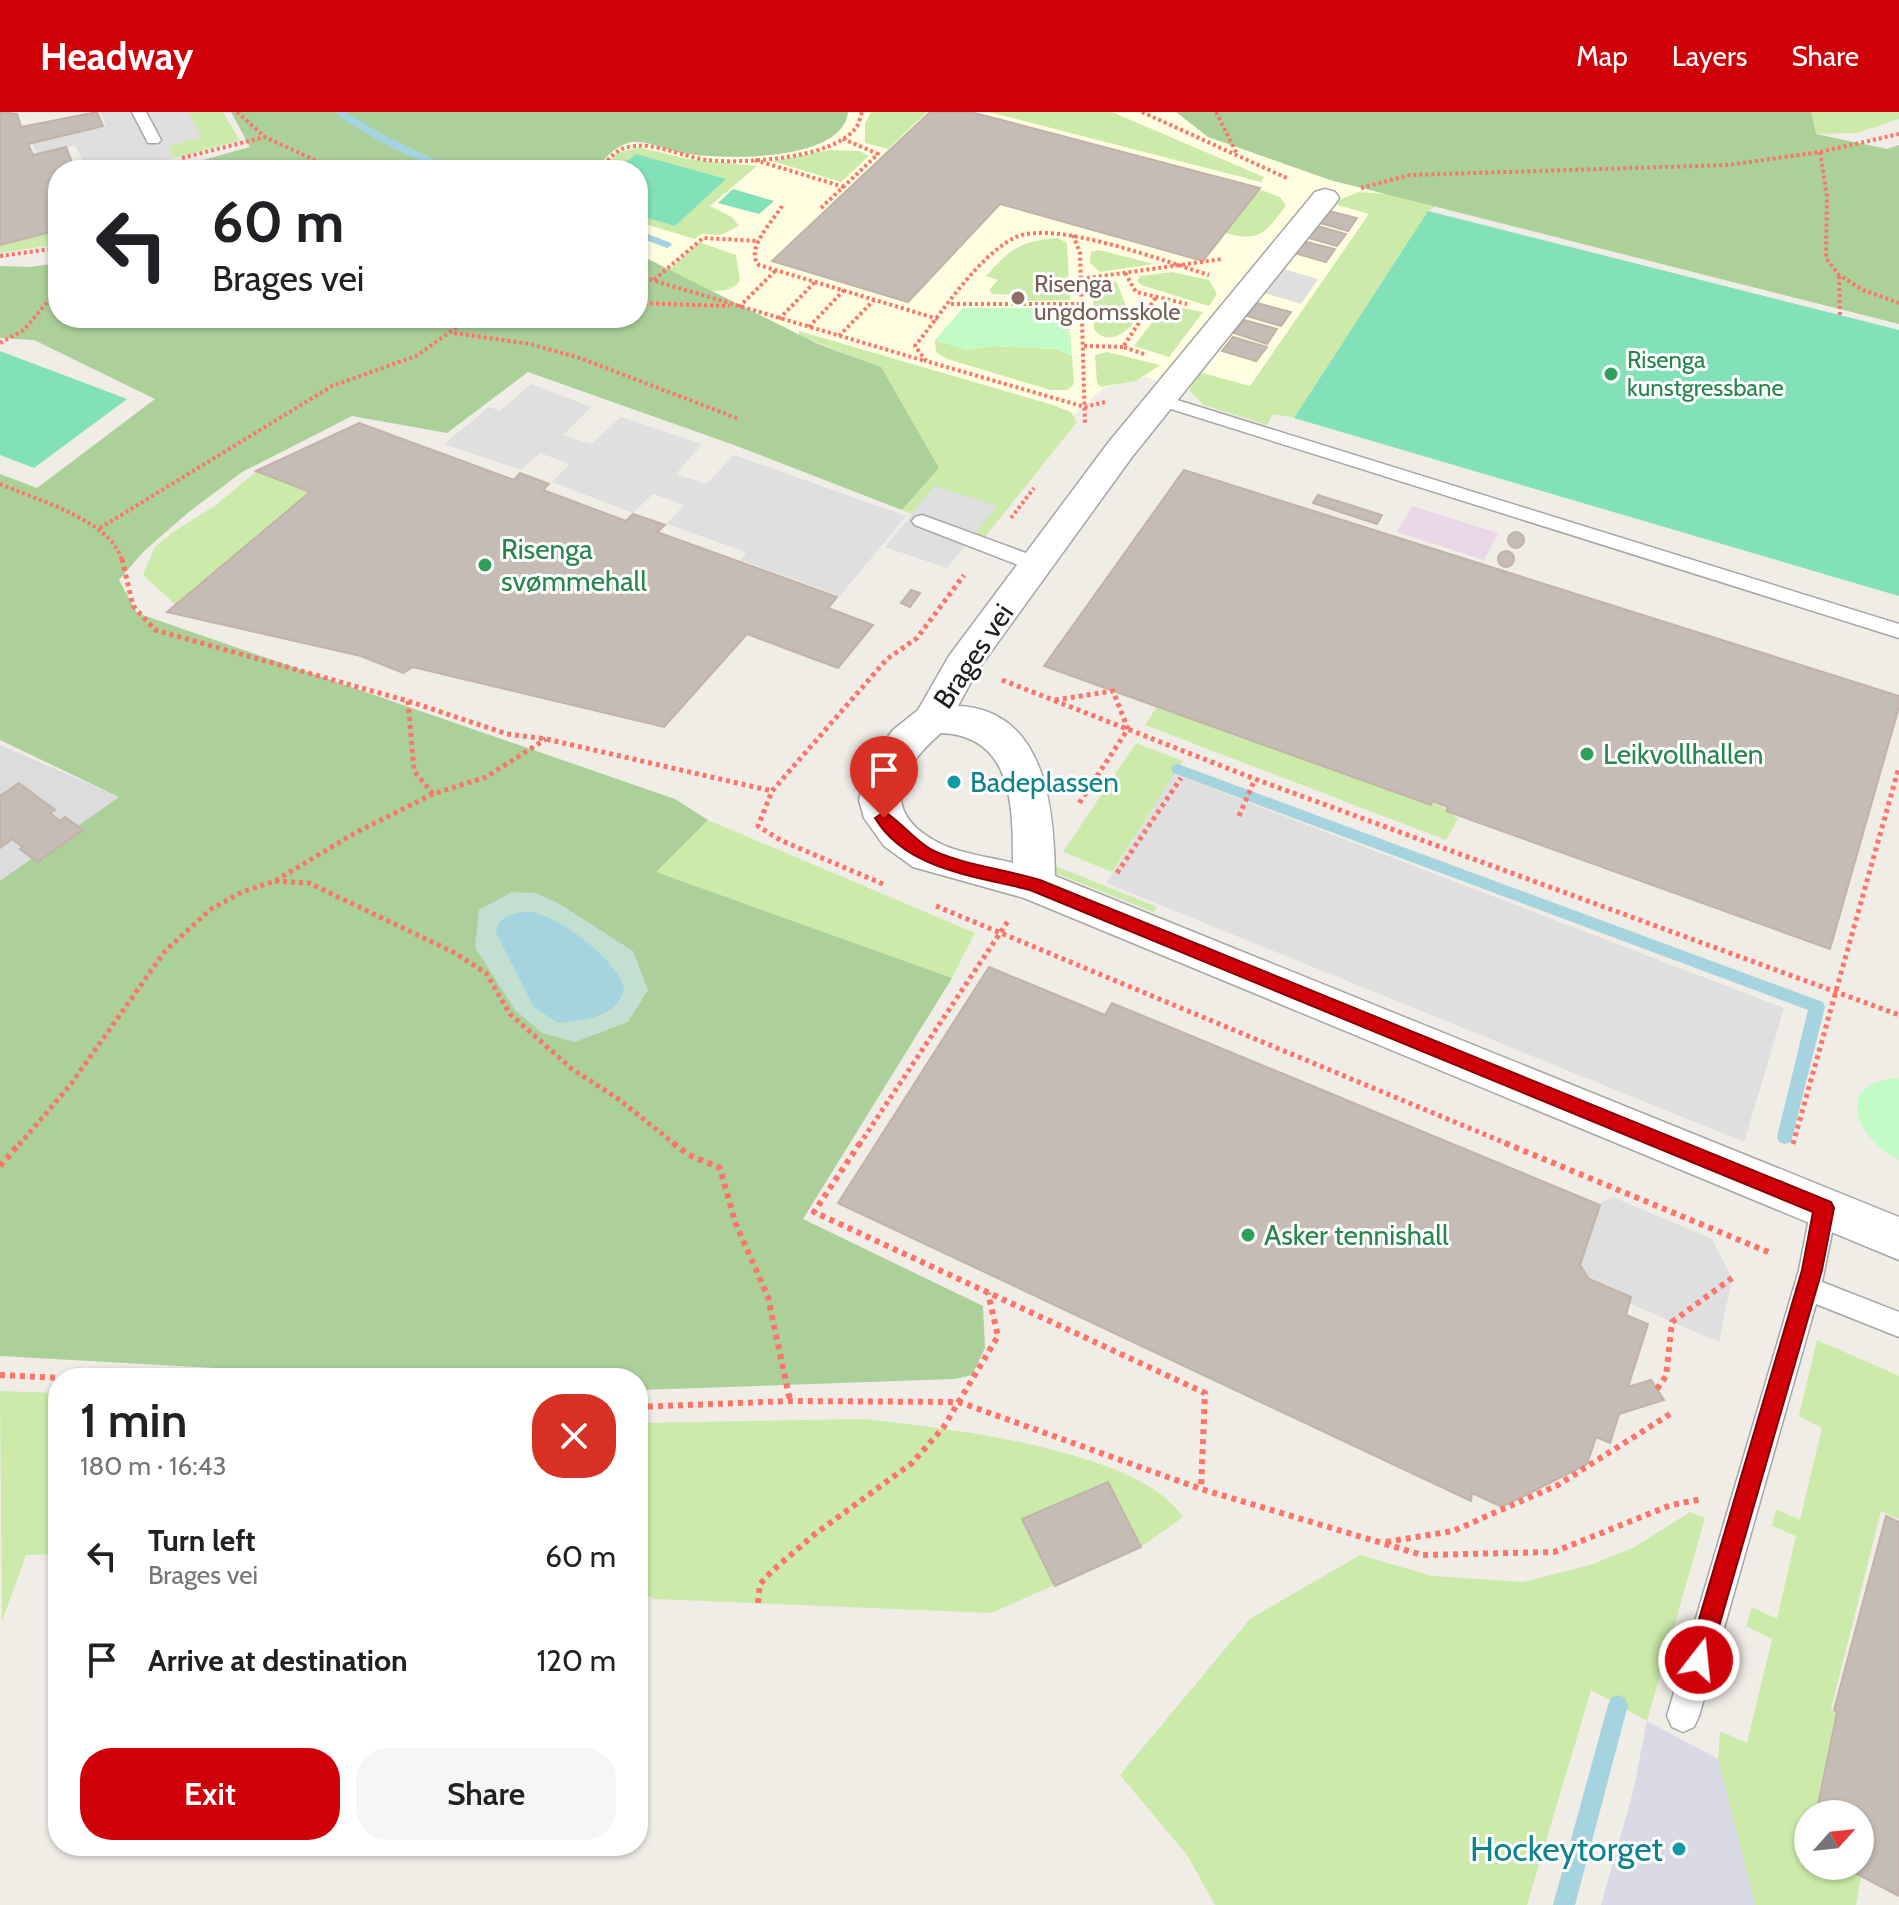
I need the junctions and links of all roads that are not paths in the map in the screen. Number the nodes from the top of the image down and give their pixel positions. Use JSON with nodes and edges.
{"nodes":[{"id":1,"x":139,"y":112,"type":"edge"},
{"id":2,"x":153,"y":140,"type":"dead end"},
{"id":3,"x":1325,"y":198,"type":"road end"},
{"id":4,"x":1161,"y":400,"type":"junction"},
{"id":5,"x":922,"y":521,"type":"dead end"},
{"id":6,"x":1038,"y":565,"type":"junction"},
{"id":7,"x":1899,"y":631,"type":"edge"},
{"id":8,"x":932,"y":719,"type":"junction"},
{"id":9,"x":1034,"y":885,"type":"junction"},
{"id":10,"x":1824,"y":1208,"type":"junction"},
{"id":11,"x":1899,"y":1239,"type":"edge"},
{"id":12,"x":1809,"y":1279,"type":"junction"},
{"id":13,"x":1899,"y":1325,"type":"edge"},
{"id":14,"x":1683,"y":1716,"type":"dead end"}],
"edges":[{"from":1,"to":2,"type":"lane"},
{"from":3,"to":4,"type":"street","name":"Brages vei"},
{"from":4,"to":6,"type":"street","name":"Brages vei"},
{"from":4,"to":7,"type":"lane"},
{"from":5,"to":6,"type":"lane"},
{"from":6,"to":8,"type":"street","name":"Brages vei"},
{"from":8,"to":9,"type":"street"},
{"from":8,"to":9,"type":"street","name":"Brages vei"},
{"from":9,"to":10,"type":"street","name":"Brages vei"},
{"from":10,"to":11,"type":"street","name":"Brages vei"},
{"from":10,"to":12,"type":"lane"},
{"from":12,"to":13,"type":"lane"},
{"from":12,"to":14,"type":"lane"}]}
